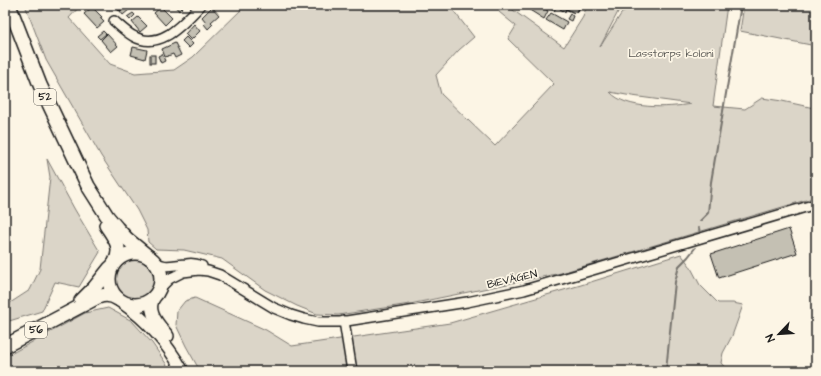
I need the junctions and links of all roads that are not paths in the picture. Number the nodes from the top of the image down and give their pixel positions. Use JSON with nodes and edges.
{"nodes":[{"id":1,"x":9,"y":5,"type":"edge"},
{"id":2,"x":201,"y":5,"type":"edge"},
{"id":3,"x":114,"y":21,"type":"dead end"},
{"id":4,"x":88,"y":186,"type":"junction"},
{"id":5,"x":816,"y":204,"type":"edge"},
{"id":6,"x":151,"y":259,"type":"junction"},
{"id":7,"x":114,"y":264,"type":"junction"},
{"id":8,"x":216,"y":273,"type":"junction"},
{"id":9,"x":156,"y":294,"type":"junction"},
{"id":10,"x":120,"y":300,"type":"junction"},
{"id":11,"x":66,"y":314,"type":"junction"},
{"id":12,"x":344,"y":321,"type":"junction"},
{"id":13,"x":5,"y":346,"type":"edge"},
{"id":14,"x":183,"y":371,"type":"edge"},
{"id":15,"x":189,"y":371,"type":"edge"},
{"id":16,"x":352,"y":371,"type":"edge"}],
"edges":[{"from":1,"to":4,"type":"highway","number":"52"},
{"from":2,"to":3,"type":"street"},
{"from":4,"to":6,"type":"highway","number":"52"},
{"from":4,"to":7,"type":"highway","number":"52"},
{"from":5,"to":12,"type":"street","name":"BIEVÄGEN"},
{"from":6,"to":7,"type":"highway"},
{"from":6,"to":8,"type":"street","name":"BIEVÄGEN"},
{"from":6,"to":9,"type":"highway","number":"52"},
{"from":7,"to":10,"type":"highway","number":"52"},
{"from":7,"to":11,"type":"highway","number":"56"},
{"from":8,"to":9,"type":"street","name":"BIEVÄGEN"},
{"from":8,"to":12,"type":"street","name":"BIEVÄGEN"},
{"from":9,"to":10,"type":"highway"},
{"from":9,"to":15,"type":"main road","number":"52"},
{"from":10,"to":11,"type":"highway","number":"56"},
{"from":10,"to":14,"type":"main road","number":"52"},
{"from":11,"to":13,"type":"highway","number":"56"},
{"from":12,"to":16,"type":"street"}]}
